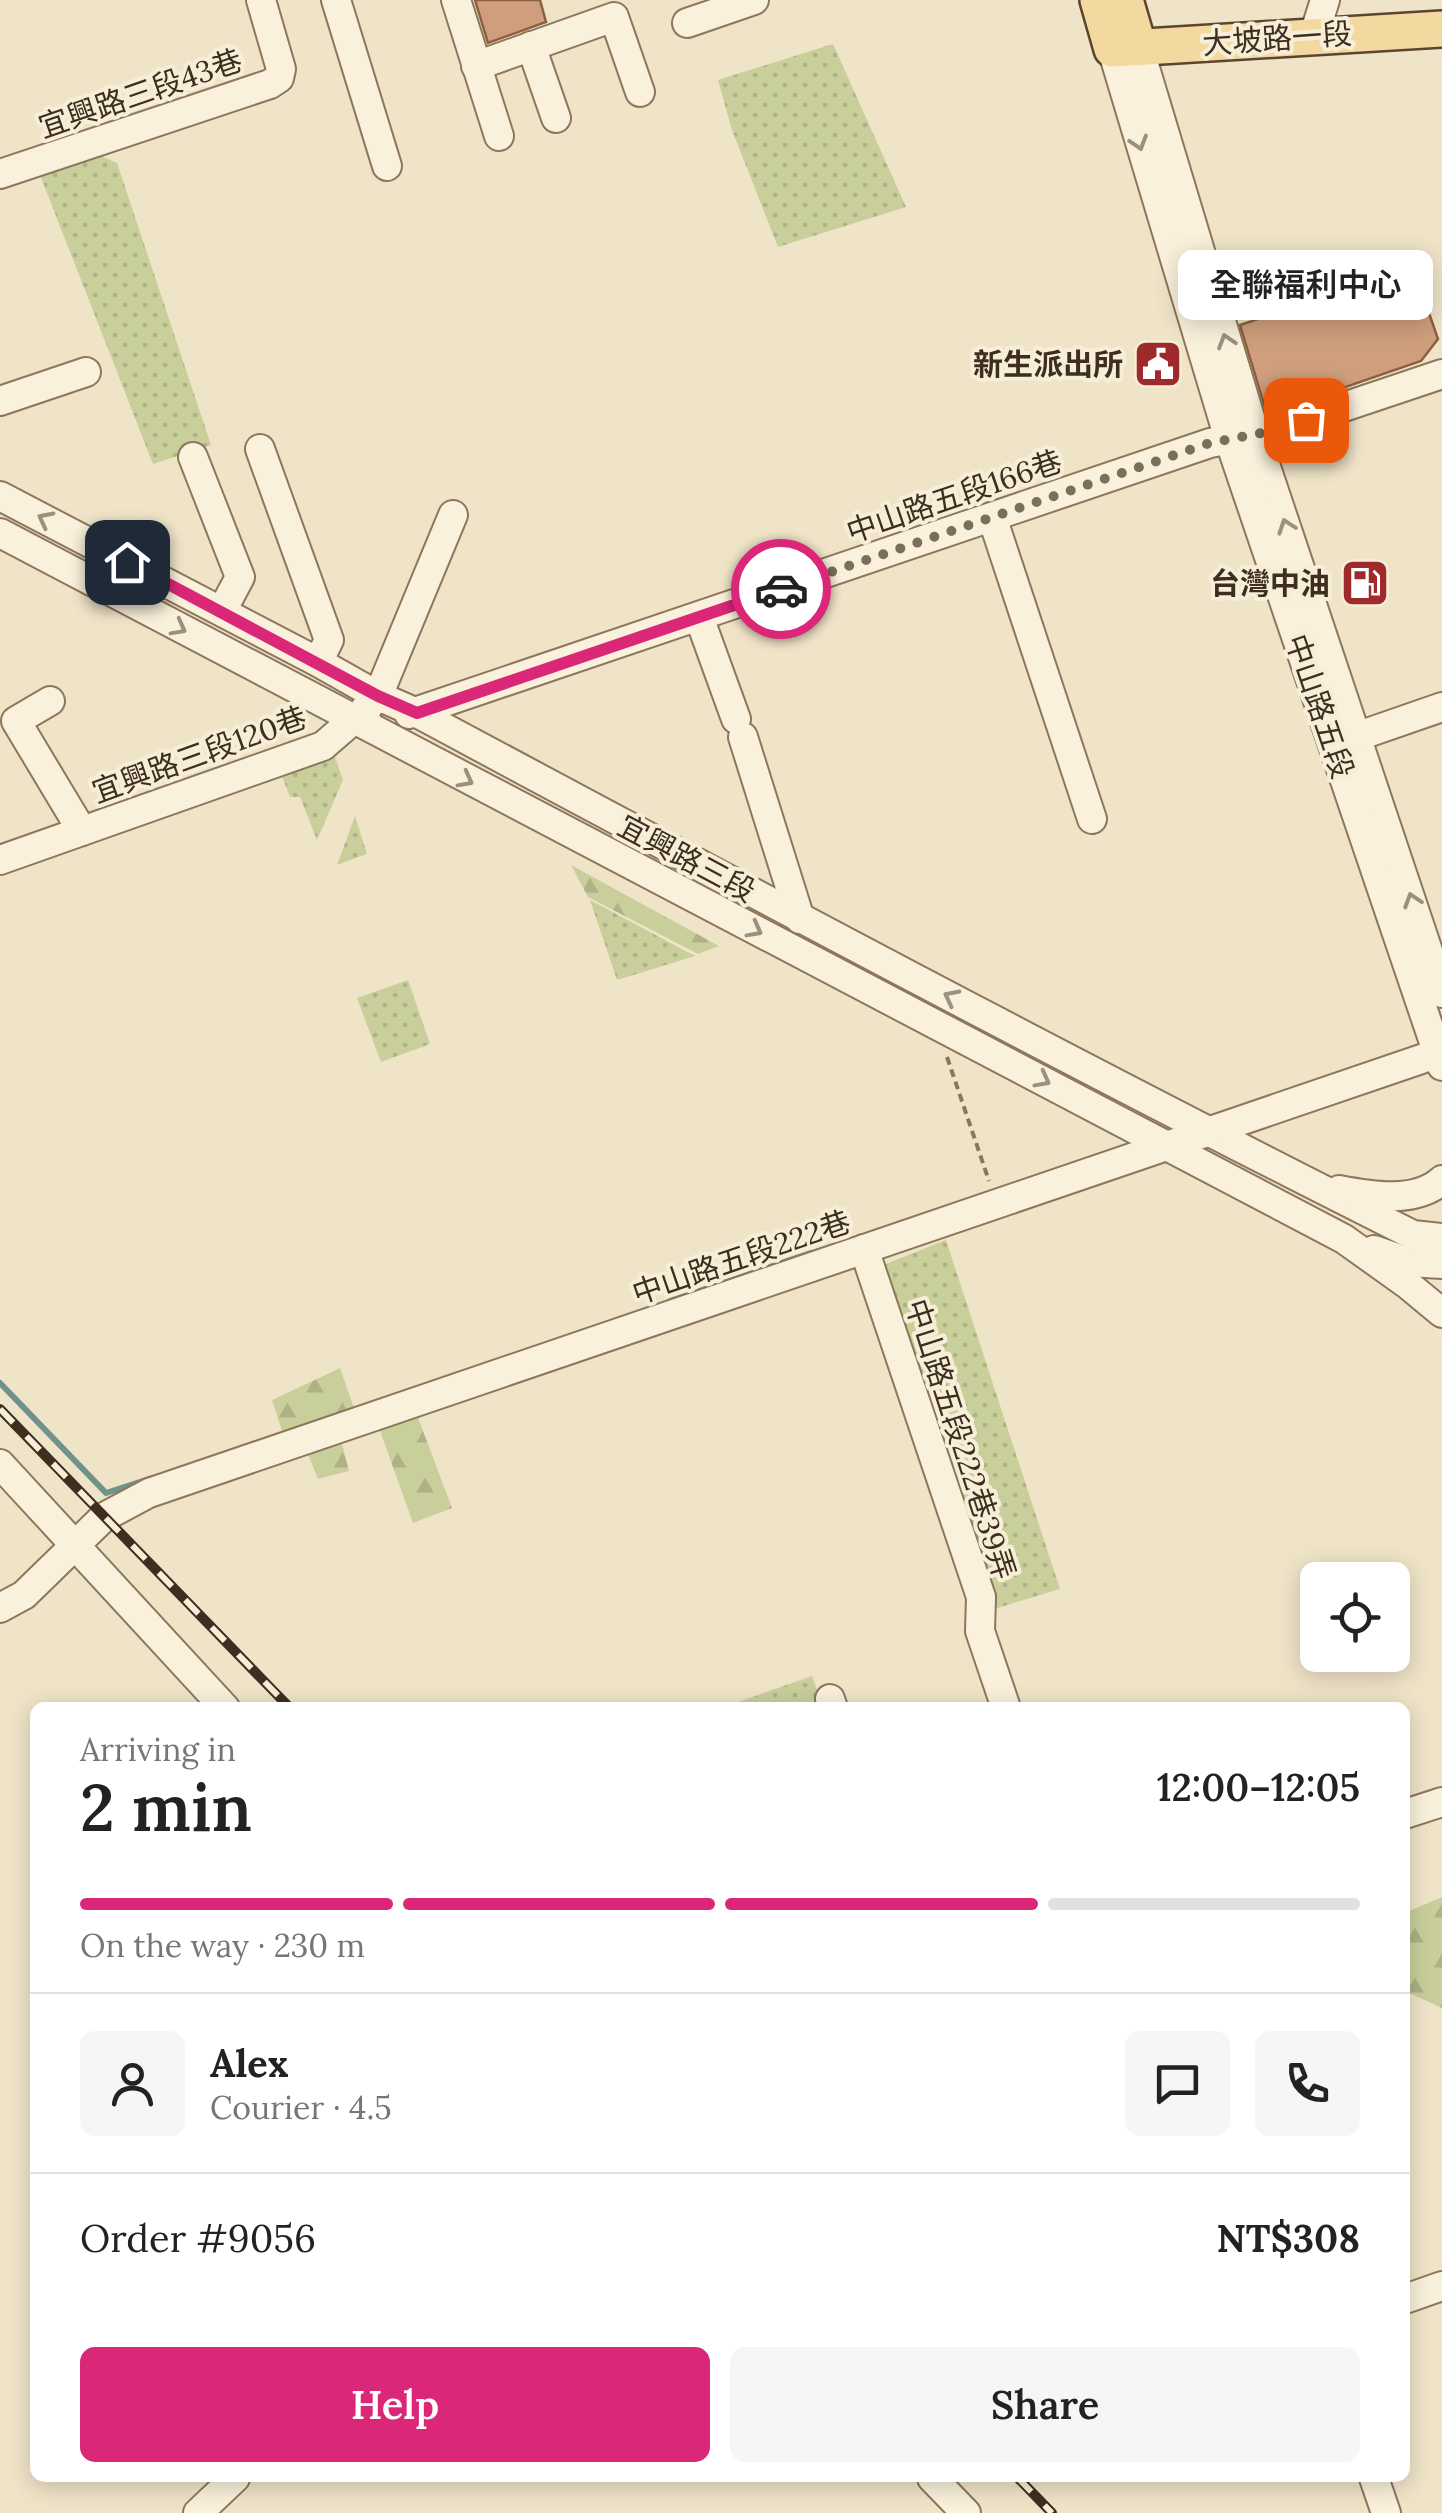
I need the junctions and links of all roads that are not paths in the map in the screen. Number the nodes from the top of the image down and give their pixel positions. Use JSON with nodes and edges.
{"nodes":[{"id":1,"x":261,"y":0,"type":"edge"},
{"id":2,"x":336,"y":0,"type":"edge"},
{"id":3,"x":456,"y":0,"type":"edge"},
{"id":4,"x":754,"y":0,"type":"edge"},
{"id":5,"x":1098,"y":0,"type":"edge"},
{"id":6,"x":1125,"y":0,"type":"edge"},
{"id":7,"x":1325,"y":0,"type":"edge"},
{"id":8,"x":687,"y":23,"type":"dead end"},
{"id":9,"x":1442,"y":29,"type":"edge"},
{"id":10,"x":1314,"y":35,"type":"junction"},
{"id":11,"x":531,"y":46,"type":"junction"},
{"id":12,"x":1125,"y":49,"type":"junction"},
{"id":13,"x":476,"y":66,"type":"junction"},
{"id":14,"x":640,"y":92,"type":"dead end"},
{"id":15,"x":556,"y":118,"type":"dead end"},
{"id":16,"x":499,"y":136,"type":"dead end"},
{"id":17,"x":387,"y":166,"type":"dead end"},
{"id":18,"x":0,"y":174,"type":"edge"},
{"id":19,"x":86,"y":372,"type":"dead end"},
{"id":20,"x":1442,"y":374,"type":"edge"},
{"id":21,"x":0,"y":400,"type":"edge"},
{"id":22,"x":1242,"y":437,"type":"junction"},
{"id":23,"x":260,"y":448,"type":"dead end"},
{"id":24,"x":193,"y":458,"type":"dead end"},
{"id":25,"x":0,"y":496,"type":"edge"},
{"id":26,"x":454,"y":516,"type":"dead end"},
{"id":27,"x":992,"y":517,"type":"junction"},
{"id":28,"x":0,"y":533,"type":"edge"},
{"id":29,"x":222,"y":612,"type":"junction"},
{"id":30,"x":699,"y":617,"type":"junction"},
{"id":31,"x":318,"y":662,"type":"junction"},
{"id":32,"x":378,"y":696,"type":"junction"},
{"id":33,"x":50,"y":700,"type":"dead end"},
{"id":34,"x":1442,"y":707,"type":"edge"},
{"id":35,"x":417,"y":713,"type":"junction"},
{"id":36,"x":353,"y":720,"type":"junction"},
{"id":37,"x":1346,"y":741,"type":"junction"},
{"id":38,"x":1092,"y":820,"type":"dead end"},
{"id":39,"x":82,"y":832,"type":"junction"},
{"id":40,"x":0,"y":860,"type":"edge"},
{"id":41,"x":800,"y":918,"type":"junction"},
{"id":42,"x":1442,"y":993,"type":"edge"},
{"id":43,"x":1441,"y":1057,"type":"edge"},
{"id":44,"x":1209,"y":1131,"type":"junction"},
{"id":45,"x":1168,"y":1145,"type":"junction"},
{"id":46,"x":1442,"y":1180,"type":"edge"},
{"id":47,"x":1318,"y":1185,"type":"junction"},
{"id":48,"x":1442,"y":1238,"type":"edge"},
{"id":49,"x":1344,"y":1239,"type":"junction"},
{"id":50,"x":864,"y":1249,"type":"junction"},
{"id":51,"x":1442,"y":1264,"type":"edge"},
{"id":52,"x":1442,"y":1313,"type":"edge"},
{"id":53,"x":0,"y":1464,"type":"edge"},
{"id":54,"x":78,"y":1545,"type":"junction"},
{"id":55,"x":0,"y":1608,"type":"edge"},
{"id":56,"x":220,"y":1702,"type":"edge"},
{"id":57,"x":1004,"y":1702,"type":"edge"},
{"id":58,"x":1442,"y":1802,"type":"edge"},
{"id":59,"x":1410,"y":1812,"type":"edge"},
{"id":60,"x":1442,"y":2286,"type":"edge"},
{"id":61,"x":1410,"y":2296,"type":"edge"},
{"id":62,"x":231,"y":2482,"type":"edge"},
{"id":63,"x":935,"y":2482,"type":"edge"},
{"id":64,"x":1375,"y":2482,"type":"edge"},
{"id":65,"x":961,"y":2512,"type":"edge"},
{"id":66,"x":198,"y":2513,"type":"edge"},
{"id":67,"x":1386,"y":2513,"type":"edge"}],
"edges":[{"from":1,"to":18,"type":"street","name":"宜興路三段43巷"},
{"from":2,"to":17,"type":"street"},
{"from":3,"to":13,"type":"street"},
{"from":4,"to":8,"type":"street"},
{"from":5,"to":12,"type":"main road","name":"中山路五段"},
{"from":6,"to":12,"type":"main road","name":"中山路五段"},
{"from":7,"to":10,"type":"street"},
{"from":9,"to":10,"type":"main road","name":"大坡路一段"},
{"from":10,"to":12,"type":"main road","name":"大坡路一段"},
{"from":11,"to":13,"type":"street"},
{"from":11,"to":14,"type":"street"},
{"from":11,"to":15,"type":"street"},
{"from":12,"to":22,"type":"street","name":"中山路五段"},
{"from":13,"to":16,"type":"street"},
{"from":19,"to":21,"type":"street"},
{"from":20,"to":22,"type":"street","name":"中山路五段166巷"},
{"from":22,"to":27,"type":"street","name":"中山路五段166巷"},
{"from":22,"to":37,"type":"street","name":"中山路五段"},
{"from":23,"to":31,"type":"street"},
{"from":24,"to":29,"type":"street"},
{"from":29,"to":25,"type":"street","name":"宜興路三段","one_way":true},
{"from":26,"to":32,"type":"street"},
{"from":27,"to":30,"type":"street","name":"中山路五段166巷"},
{"from":27,"to":38,"type":"street"},
{"from":28,"to":36,"type":"street","name":"宜興路三段","one_way":true},
{"from":29,"to":31,"type":"street","name":"宜興路三段"},
{"from":30,"to":35,"type":"street","name":"中山路五段166巷"},
{"from":30,"to":41,"type":"street"},
{"from":31,"to":32,"type":"street","name":"宜興路三段"},
{"from":32,"to":35,"type":"street","name":"宜興路三段"},
{"from":32,"to":36,"type":"street"},
{"from":33,"to":39,"type":"street"},
{"from":34,"to":37,"type":"street"},
{"from":35,"to":36,"type":"street","name":"宜興路三段120巷"},
{"from":35,"to":41,"type":"street","name":"宜興路三段"},
{"from":36,"to":39,"type":"street","name":"宜興路三段120巷"},
{"from":36,"to":45,"type":"street","name":"宜興路三段","one_way":true},
{"from":42,"to":37,"type":"street","name":"中山路五段","one_way":true},
{"from":37,"to":43,"type":"street","name":"中山路五段"},
{"from":39,"to":40,"type":"street","name":"宜興路三段120巷"},
{"from":44,"to":41,"type":"street","name":"宜興路三段","one_way":true},
{"from":43,"to":44,"type":"street","name":"中山路五段222巷"},
{"from":44,"to":45,"type":"street","name":"中山路五段222巷"},
{"from":44,"to":47,"type":"street","name":"宜興路三段"},
{"from":45,"to":49,"type":"street","name":"宜興路三段"},
{"from":45,"to":50,"type":"street","name":"中山路五段222巷"},
{"from":46,"to":47,"type":"street","name":"宜興路三段"},
{"from":47,"to":48,"type":"street","name":"宜興路三段"},
{"from":49,"to":51,"type":"street","name":"宜興路三段"},
{"from":49,"to":52,"type":"street","name":"宜興路三段"},
{"from":50,"to":54,"type":"street","name":"中山路五段222巷"},
{"from":50,"to":57,"type":"street","name":"中山路五段222巷39弄"},
{"from":53,"to":54,"type":"street"},
{"from":54,"to":55,"type":"street","name":"中山路五段222巷"},
{"from":54,"to":56,"type":"street"},
{"from":58,"to":59,"type":"street"},
{"from":60,"to":61,"type":"street"},
{"from":62,"to":66,"type":"street"},
{"from":63,"to":65,"type":"street"},
{"from":64,"to":67,"type":"street"}]}
